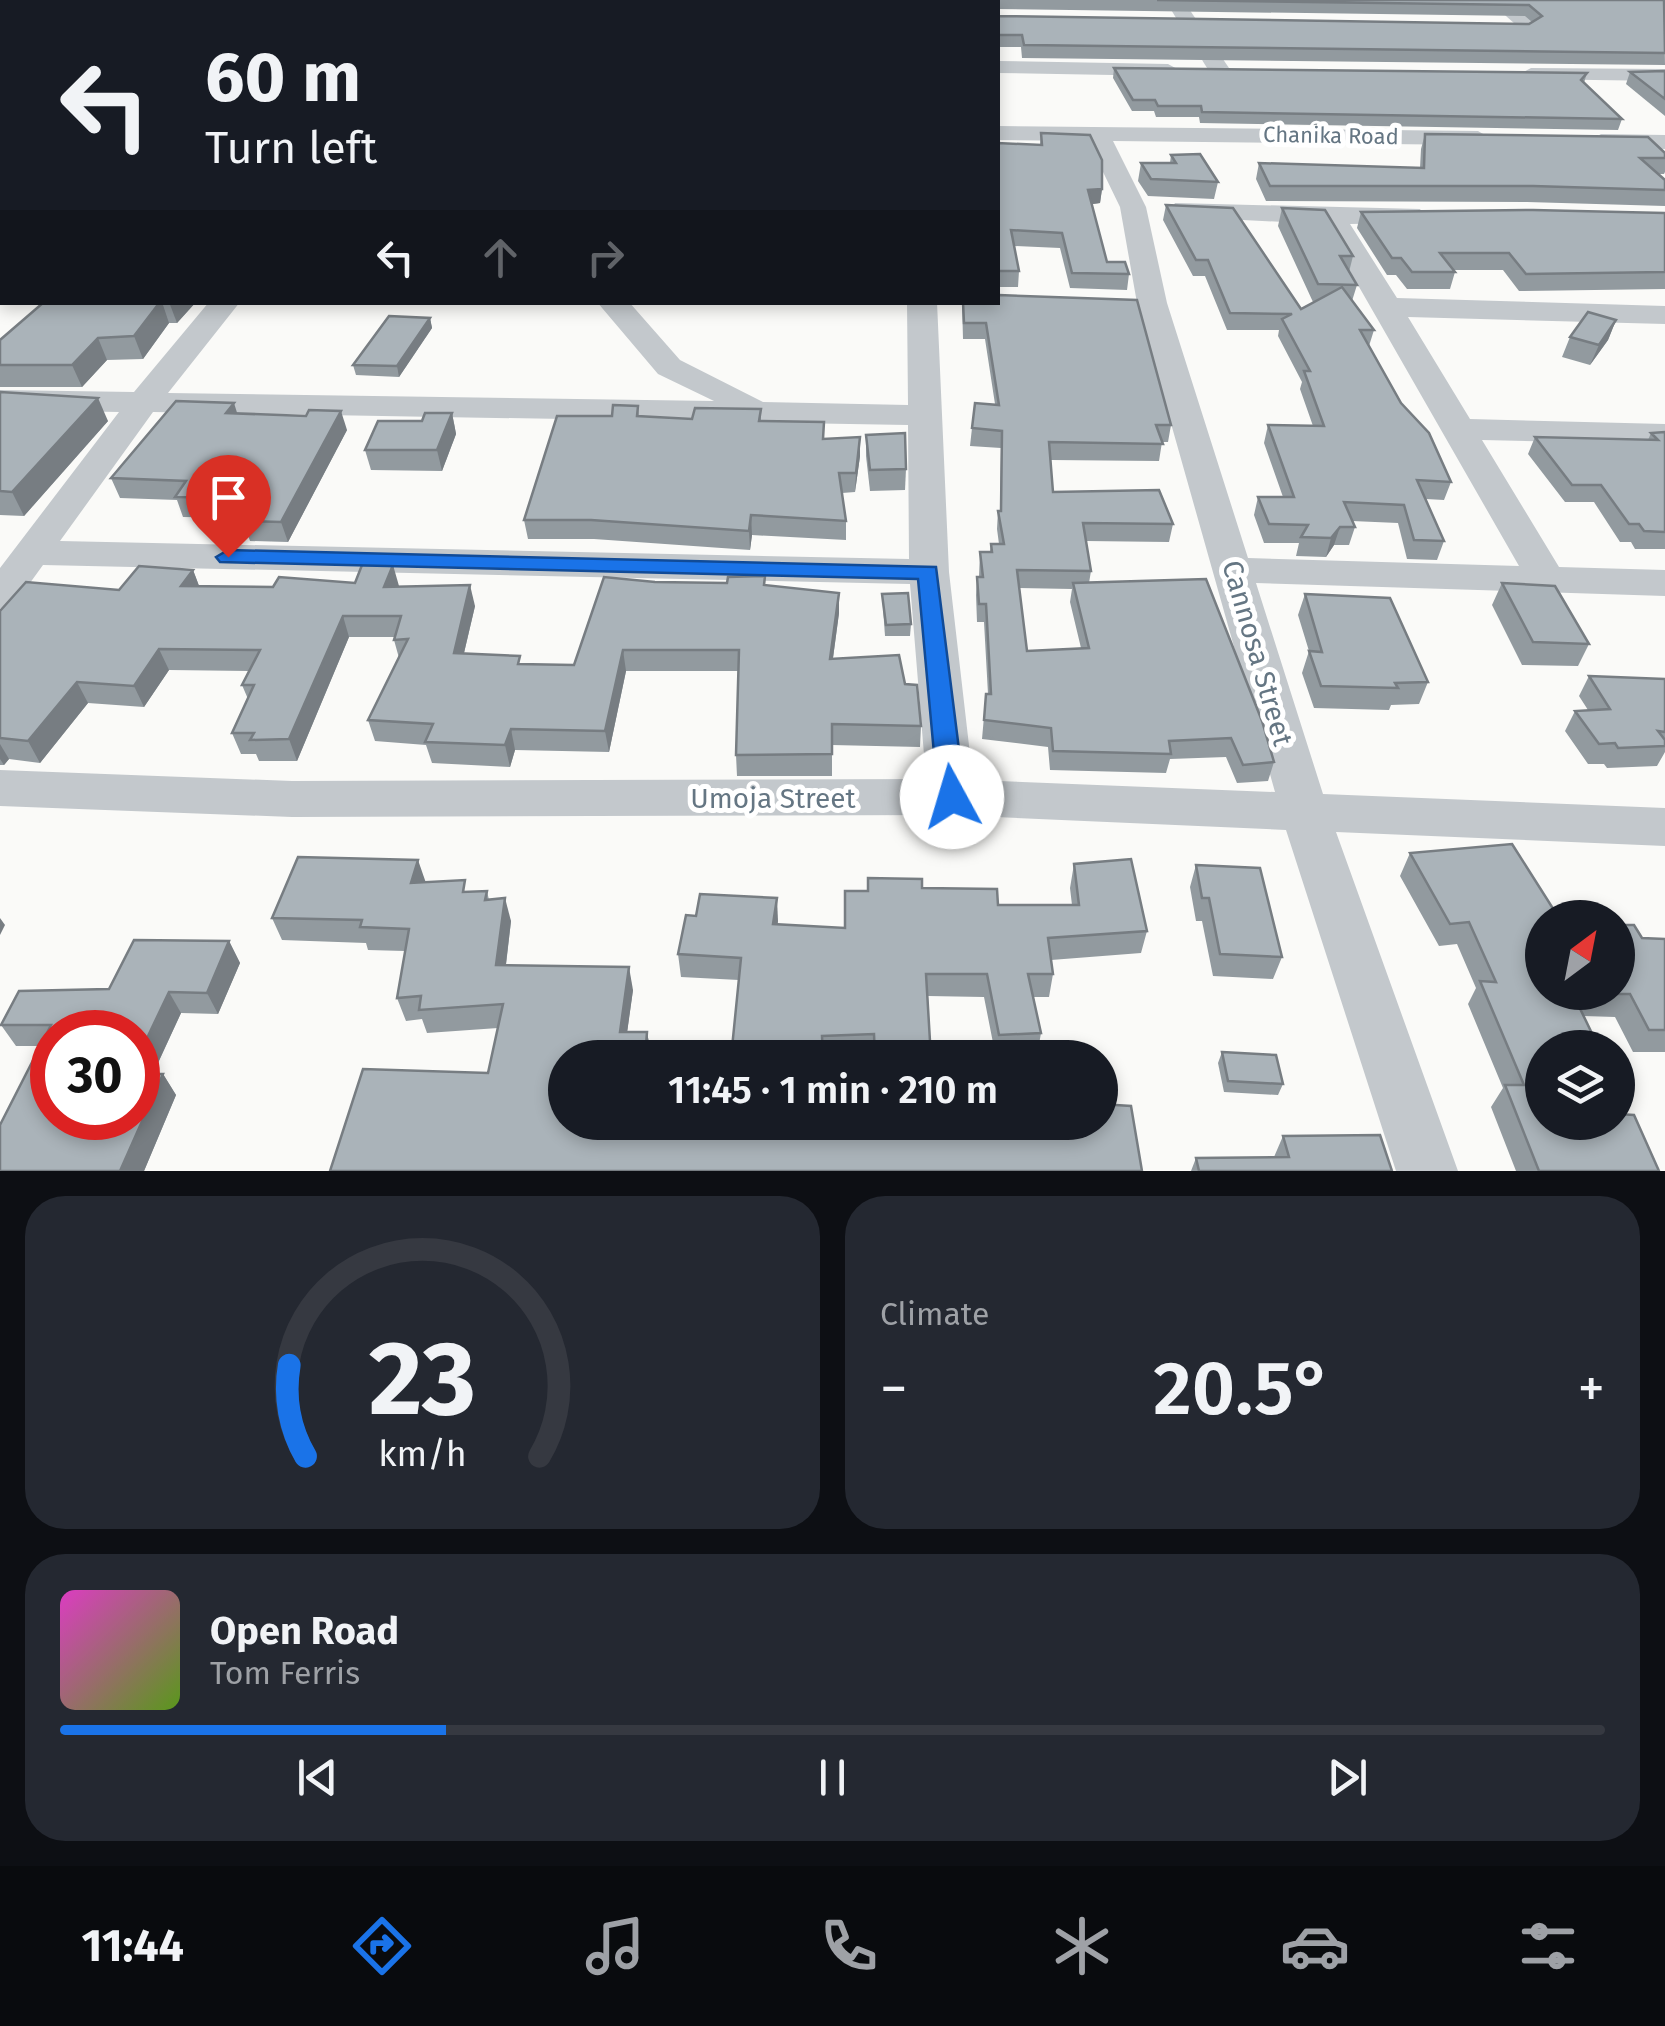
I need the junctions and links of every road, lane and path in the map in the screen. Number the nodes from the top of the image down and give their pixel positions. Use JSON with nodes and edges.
{"nodes":[{"id":1,"x":1174,"y":0,"type":"edge"},
{"id":2,"x":1497,"y":0,"type":"edge"},
{"id":3,"x":1485,"y":25,"type":"edge"},
{"id":4,"x":1525,"y":26,"type":"junction"},
{"id":5,"x":1000,"y":67,"type":"edge"},
{"id":6,"x":1509,"y":74,"type":"edge"},
{"id":7,"x":1584,"y":74,"type":"junction"},
{"id":8,"x":1665,"y":76,"type":"edge"},
{"id":9,"x":1319,"y":106,"type":"edge"},
{"id":10,"x":1000,"y":133,"type":"edge"},
{"id":11,"x":1098,"y":134,"type":"junction"},
{"id":12,"x":1332,"y":134,"type":"junction"},
{"id":13,"x":1508,"y":138,"type":"edge"},
{"id":14,"x":1586,"y":140,"type":"edge"},
{"id":15,"x":1665,"y":142,"type":"edge"},
{"id":16,"x":1133,"y":207,"type":"junction"},
{"id":17,"x":1430,"y":215,"type":"edge"},
{"id":18,"x":1332,"y":216,"type":"junction"},
{"id":19,"x":224,"y":305,"type":"edge"},
{"id":20,"x":615,"y":305,"type":"edge"},
{"id":21,"x":922,"y":305,"type":"edge"},
{"id":22,"x":1390,"y":308,"type":"junction"},
{"id":23,"x":1665,"y":314,"type":"edge"},
{"id":24,"x":0,"y":400,"type":"edge"},
{"id":25,"x":144,"y":401,"type":"junction"},
{"id":26,"x":762,"y":412,"type":"junction"},
{"id":27,"x":925,"y":415,"type":"junction"},
{"id":28,"x":1456,"y":428,"type":"junction"},
{"id":29,"x":1665,"y":434,"type":"edge"},
{"id":30,"x":32,"y":553,"type":"junction"},
{"id":31,"x":1235,"y":570,"type":"junction"},
{"id":32,"x":928,"y":572,"type":"junction"},
{"id":33,"x":1547,"y":580,"type":"junction"},
{"id":34,"x":1665,"y":584,"type":"edge"},
{"id":35,"x":0,"y":596,"type":"edge"},
{"id":36,"x":0,"y":788,"type":"edge"},
{"id":37,"x":952,"y":797,"type":"junction"},
{"id":38,"x":1304,"y":810,"type":"junction"},
{"id":39,"x":1665,"y":827,"type":"edge"},
{"id":40,"x":1427,"y":1171,"type":"edge"}],
"edges":[{"from":1,"to":5,"type":"street"},
{"from":2,"to":4,"type":"street"},
{"from":3,"to":4,"type":"street"},
{"from":4,"to":7,"type":"street"},
{"from":6,"to":7,"type":"street"},
{"from":7,"to":8,"type":"street"},
{"from":9,"to":12,"type":"street"},
{"from":10,"to":11,"type":"street","name":"Chanika Road"},
{"from":11,"to":12,"type":"street","name":"Chanika Road"},
{"from":11,"to":16,"type":"street","name":"Cannosa Street"},
{"from":12,"to":13,"type":"street","name":"Chanika Road"},
{"from":14,"to":15,"type":"street"},
{"from":16,"to":18,"type":"street"},
{"from":16,"to":31,"type":"street","name":"Cannosa Street"},
{"from":17,"to":18,"type":"street"},
{"from":18,"to":22,"type":"street"},
{"from":19,"to":25,"type":"street"},
{"from":20,"to":26,"type":"street"},
{"from":21,"to":27,"type":"street"},
{"from":22,"to":23,"type":"street"},
{"from":22,"to":28,"type":"street"},
{"from":24,"to":25,"type":"street"},
{"from":25,"to":26,"type":"street"},
{"from":25,"to":30,"type":"street"},
{"from":26,"to":27,"type":"street"},
{"from":27,"to":32,"type":"street"},
{"from":28,"to":29,"type":"street"},
{"from":28,"to":33,"type":"street"},
{"from":30,"to":32,"type":"street"},
{"from":30,"to":35,"type":"street"},
{"from":31,"to":33,"type":"street"},
{"from":31,"to":38,"type":"street","name":"Cannosa Street"},
{"from":32,"to":37,"type":"street"},
{"from":33,"to":34,"type":"street"},
{"from":36,"to":37,"type":"street","name":"Umoja Street"},
{"from":37,"to":38,"type":"street","name":"Umoja Street"},
{"from":38,"to":39,"type":"street","name":"Umoja Street"},
{"from":38,"to":40,"type":"street","name":"Cannosa Street"}]}
